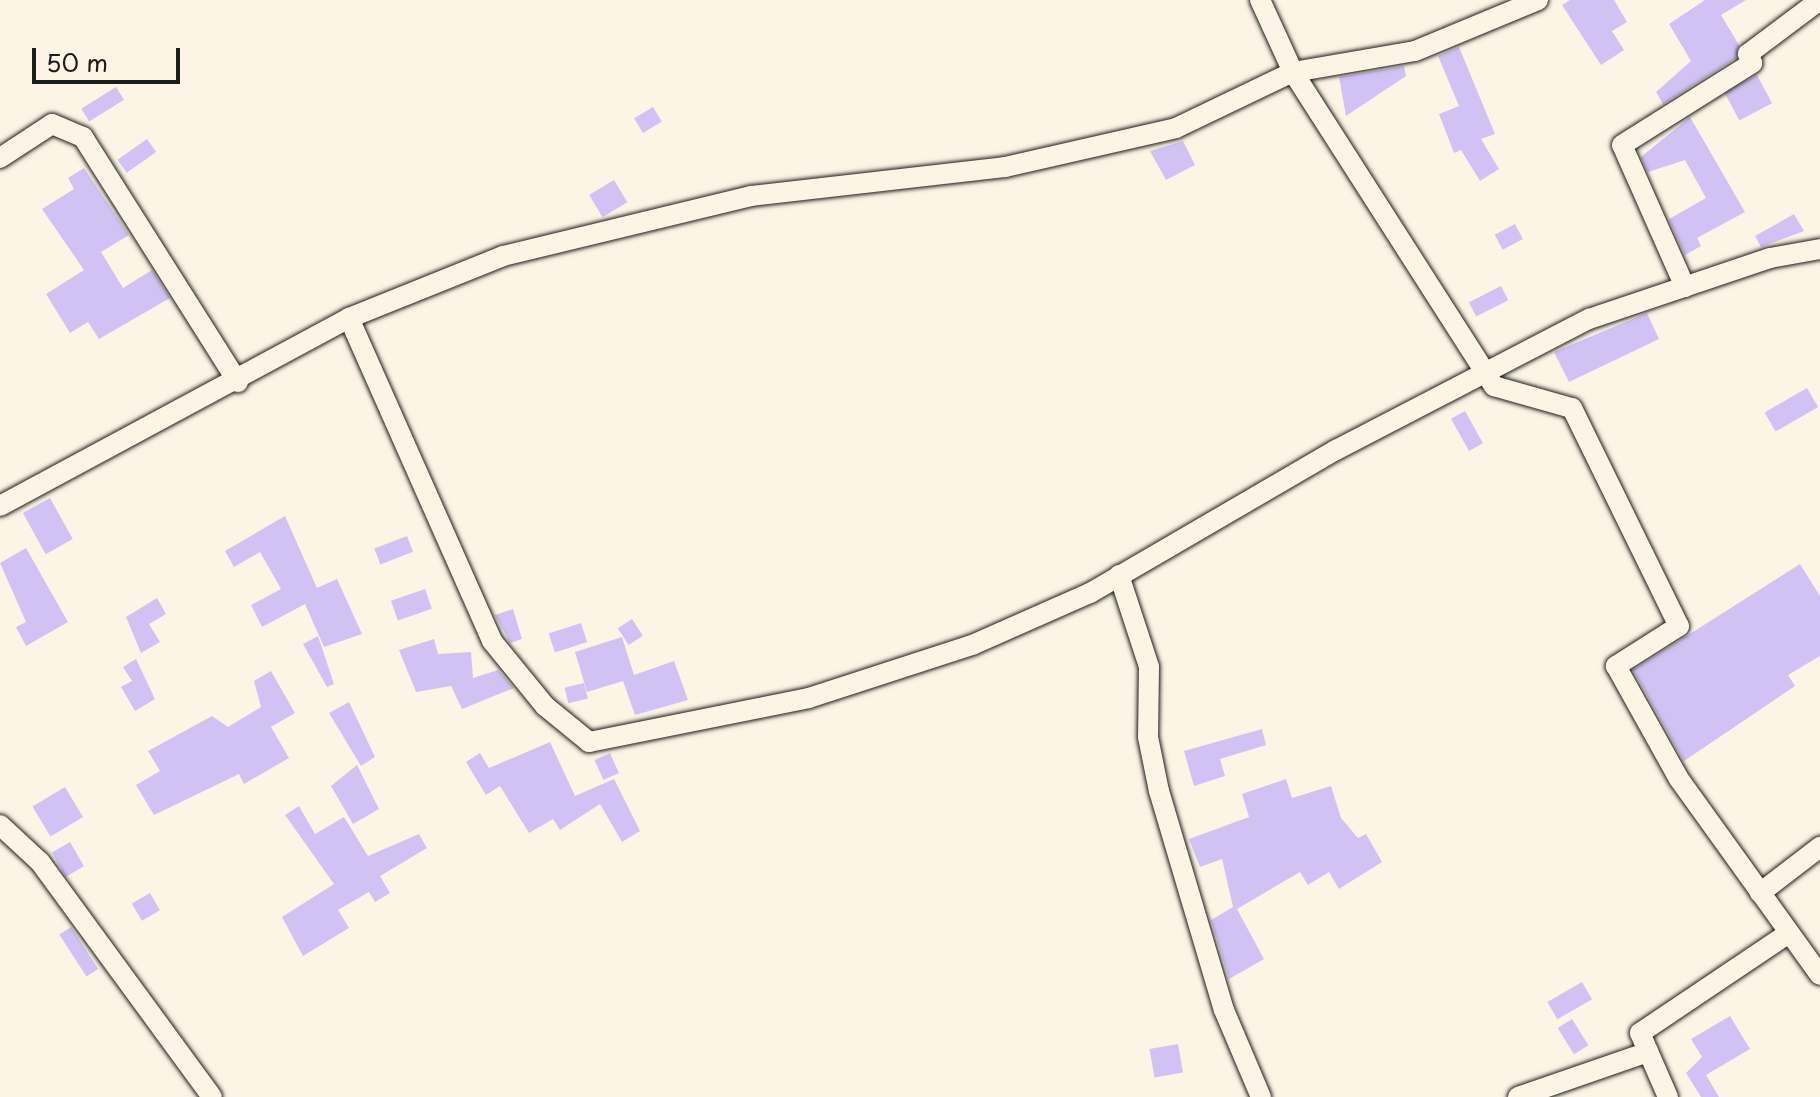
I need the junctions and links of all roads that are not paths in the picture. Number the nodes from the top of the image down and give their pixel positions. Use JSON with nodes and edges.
{"nodes":[{"id":1,"x":1260,"y":0,"type":"edge"},
{"id":2,"x":1538,"y":0,"type":"edge"},
{"id":3,"x":1820,"y":0,"type":"edge"},
{"id":4,"x":1293,"y":72,"type":"junction"},
{"id":5,"x":0,"y":158,"type":"edge"},
{"id":6,"x":1820,"y":249,"type":"edge"},
{"id":7,"x":1685,"y":287,"type":"junction"},
{"id":8,"x":349,"y":318,"type":"junction"},
{"id":9,"x":1486,"y":369,"type":"junction"},
{"id":10,"x":238,"y":382,"type":"junction"},
{"id":11,"x":0,"y":506,"type":"edge"},
{"id":12,"x":1119,"y":575,"type":"junction"},
{"id":13,"x":0,"y":825,"type":"edge"},
{"id":14,"x":1820,"y":847,"type":"edge"},
{"id":15,"x":1760,"y":893,"type":"junction"},
{"id":16,"x":1789,"y":933,"type":"junction"},
{"id":17,"x":1820,"y":975,"type":"edge"},
{"id":18,"x":1648,"y":1052,"type":"junction"},
{"id":19,"x":212,"y":1097,"type":"edge"},
{"id":20,"x":1261,"y":1097,"type":"edge"},
{"id":21,"x":1518,"y":1097,"type":"edge"},
{"id":22,"x":1668,"y":1097,"type":"edge"}],
"edges":[{"from":1,"to":4,"type":"street"},
{"from":2,"to":4,"type":"street"},
{"from":3,"to":7,"type":"street"},
{"from":4,"to":8,"type":"street"},
{"from":4,"to":9,"type":"street"},
{"from":5,"to":10,"type":"street"},
{"from":6,"to":7,"type":"street"},
{"from":7,"to":9,"type":"street"},
{"from":8,"to":10,"type":"street"},
{"from":8,"to":12,"type":"street"},
{"from":9,"to":12,"type":"street"},
{"from":9,"to":15,"type":"street"},
{"from":10,"to":11,"type":"street"},
{"from":12,"to":20,"type":"street"},
{"from":13,"to":19,"type":"street"},
{"from":14,"to":15,"type":"street"},
{"from":15,"to":16,"type":"street"},
{"from":16,"to":17,"type":"street"},
{"from":16,"to":18,"type":"street"},
{"from":18,"to":21,"type":"street"},
{"from":18,"to":22,"type":"street"}]}
